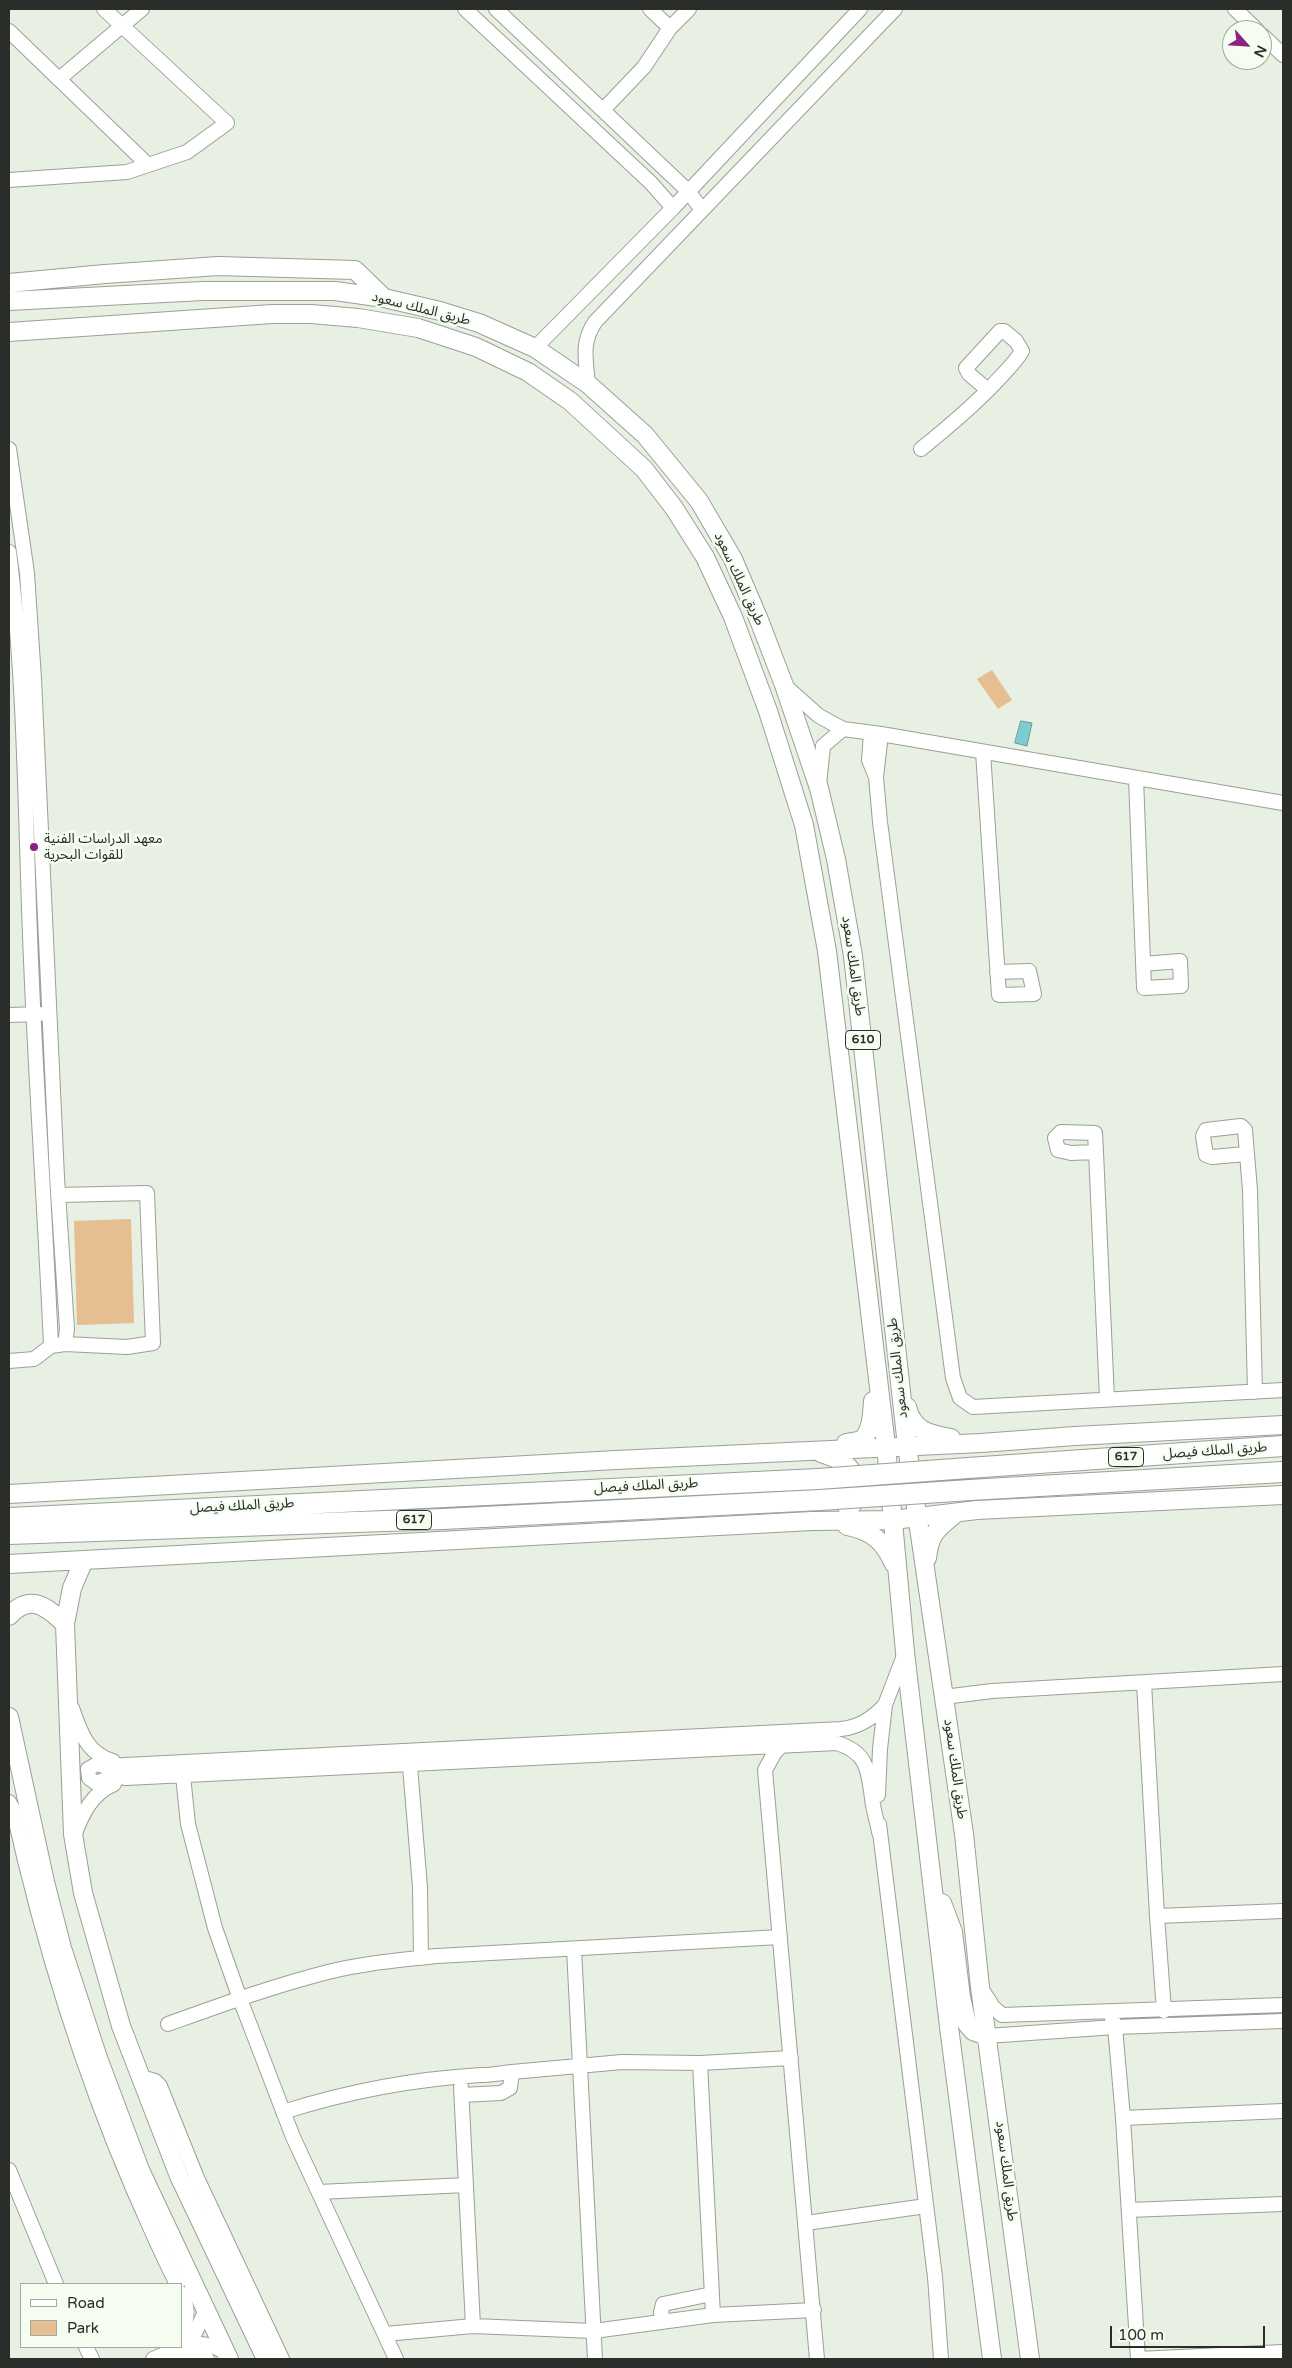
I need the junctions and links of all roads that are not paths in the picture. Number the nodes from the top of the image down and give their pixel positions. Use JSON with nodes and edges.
{"nodes":[{"id":1,"x":104,"y":9,"type":"edge"},
{"id":2,"x":142,"y":9,"type":"edge"},
{"id":3,"x":465,"y":9,"type":"edge"},
{"id":4,"x":496,"y":9,"type":"edge"},
{"id":5,"x":650,"y":9,"type":"edge"},
{"id":6,"x":689,"y":9,"type":"edge"},
{"id":7,"x":860,"y":9,"type":"edge"},
{"id":8,"x":894,"y":9,"type":"edge"},
{"id":9,"x":1235,"y":9,"type":"edge"},
{"id":10,"x":1247,"y":20,"type":"edge"},
{"id":11,"x":123,"y":27,"type":"junction"},
{"id":12,"x":670,"y":28,"type":"junction"},
{"id":13,"x":9,"y":31,"type":"edge"},
{"id":14,"x":1272,"y":45,"type":"edge"},
{"id":15,"x":1283,"y":55,"type":"edge"},
{"id":16,"x":59,"y":80,"type":"junction"},
{"id":17,"x":603,"y":110,"type":"junction"},
{"id":18,"x":148,"y":165,"type":"junction"},
{"id":19,"x":9,"y":180,"type":"edge"},
{"id":20,"x":688,"y":191,"type":"junction"},
{"id":21,"x":673,"y":208,"type":"junction"},
{"id":22,"x":702,"y":210,"type":"junction"},
{"id":23,"x":9,"y":283,"type":"edge"},
{"id":24,"x":384,"y":298,"type":"junction"},
{"id":25,"x":9,"y":300,"type":"edge"},
{"id":26,"x":9,"y":332,"type":"edge"},
{"id":27,"x":535,"y":348,"type":"junction"},
{"id":28,"x":588,"y":384,"type":"junction"},
{"id":29,"x":988,"y":390,"type":"dead end"},
{"id":30,"x":9,"y":449,"type":"edge"},
{"id":31,"x":921,"y":449,"type":"dead end"},
{"id":32,"x":9,"y":552,"type":"edge"},
{"id":33,"x":784,"y":685,"type":"junction"},
{"id":34,"x":843,"y":729,"type":"junction"},
{"id":35,"x":876,"y":734,"type":"junction"},
{"id":36,"x":984,"y":752,"type":"junction"},
{"id":37,"x":23,"y":761,"type":"junction"},
{"id":38,"x":9,"y":762,"type":"edge"},
{"id":39,"x":1136,"y":778,"type":"junction"},
{"id":40,"x":819,"y":788,"type":"junction"},
{"id":41,"x":1283,"y":803,"type":"edge"},
{"id":42,"x":1144,"y":964,"type":"dead end"},
{"id":43,"x":997,"y":972,"type":"dead end"},
{"id":44,"x":9,"y":1014,"type":"edge"},
{"id":45,"x":33,"y":1014,"type":"junction"},
{"id":46,"x":49,"y":1015,"type":"junction"},
{"id":47,"x":1096,"y":1152,"type":"dead end"},
{"id":48,"x":1246,"y":1154,"type":"dead end"},
{"id":49,"x":58,"y":1195,"type":"junction"},
{"id":50,"x":58,"y":1345,"type":"junction"},
{"id":51,"x":9,"y":1360,"type":"edge"},
{"id":52,"x":876,"y":1367,"type":"junction"},
{"id":53,"x":898,"y":1368,"type":"junction"},
{"id":54,"x":1283,"y":1390,"type":"edge"},
{"id":55,"x":1255,"y":1392,"type":"junction"},
{"id":56,"x":1107,"y":1399,"type":"junction"},
{"id":57,"x":1283,"y":1425,"type":"edge"},
{"id":58,"x":981,"y":1443,"type":"junction"},
{"id":59,"x":886,"y":1446,"type":"junction"},
{"id":60,"x":907,"y":1446,"type":"junction"},
{"id":61,"x":1283,"y":1446,"type":"edge"},
{"id":62,"x":811,"y":1450,"type":"junction"},
{"id":63,"x":1283,"y":1472,"type":"edge"},
{"id":64,"x":9,"y":1494,"type":"edge"},
{"id":65,"x":1283,"y":1495,"type":"edge"},
{"id":66,"x":977,"y":1510,"type":"junction"},
{"id":67,"x":955,"y":1514,"type":"junction"},
{"id":68,"x":9,"y":1518,"type":"edge"},
{"id":69,"x":916,"y":1519,"type":"junction"},
{"id":70,"x":893,"y":1520,"type":"junction"},
{"id":71,"x":812,"y":1521,"type":"junction"},
{"id":72,"x":9,"y":1534,"type":"edge"},
{"id":73,"x":84,"y":1560,"type":"junction"},
{"id":74,"x":9,"y":1564,"type":"edge"},
{"id":75,"x":899,"y":1576,"type":"junction"},
{"id":76,"x":924,"y":1576,"type":"junction"},
{"id":77,"x":9,"y":1616,"type":"edge"},
{"id":78,"x":65,"y":1624,"type":"junction"},
{"id":79,"x":905,"y":1652,"type":"junction"},
{"id":80,"x":1283,"y":1674,"type":"edge"},
{"id":81,"x":1144,"y":1683,"type":"junction"},
{"id":82,"x":67,"y":1693,"type":"junction"},
{"id":83,"x":944,"y":1697,"type":"junction"},
{"id":84,"x":885,"y":1705,"type":"junction"},
{"id":85,"x":9,"y":1717,"type":"edge"},
{"id":86,"x":11,"y":1743,"type":"edge"},
{"id":87,"x":783,"y":1745,"type":"junction"},
{"id":88,"x":743,"y":1747,"type":"junction"},
{"id":89,"x":409,"y":1757,"type":"junction"},
{"id":90,"x":182,"y":1769,"type":"junction"},
{"id":91,"x":765,"y":1770,"type":"junction"},
{"id":92,"x":126,"y":1771,"type":"junction"},
{"id":93,"x":9,"y":1790,"type":"edge"},
{"id":94,"x":9,"y":1802,"type":"edge"},
{"id":95,"x":27,"y":1808,"type":"junction"},
{"id":96,"x":879,"y":1832,"type":"junction"},
{"id":97,"x":73,"y":1838,"type":"junction"},
{"id":98,"x":929,"y":1846,"type":"junction"},
{"id":99,"x":1283,"y":1911,"type":"edge"},
{"id":100,"x":1157,"y":1916,"type":"junction"},
{"id":101,"x":780,"y":1937,"type":"junction"},
{"id":102,"x":574,"y":1949,"type":"junction"},
{"id":103,"x":421,"y":1958,"type":"junction"},
{"id":104,"x":980,"y":1987,"type":"junction"},
{"id":105,"x":240,"y":1998,"type":"junction"},
{"id":106,"x":1283,"y":2005,"type":"edge"},
{"id":107,"x":1164,"y":2011,"type":"junction"},
{"id":108,"x":1110,"y":2012,"type":"junction"},
{"id":109,"x":1283,"y":2022,"type":"edge"},
{"id":110,"x":168,"y":2024,"type":"dead end"},
{"id":111,"x":1115,"y":2027,"type":"junction"},
{"id":112,"x":987,"y":2036,"type":"junction"},
{"id":113,"x":791,"y":2058,"type":"junction"},
{"id":114,"x":700,"y":2064,"type":"junction"},
{"id":115,"x":580,"y":2065,"type":"junction"},
{"id":116,"x":512,"y":2072,"type":"junction"},
{"id":117,"x":461,"y":2075,"type":"junction"},
{"id":118,"x":141,"y":2077,"type":"junction"},
{"id":119,"x":462,"y":2095,"type":"junction"},
{"id":120,"x":1283,"y":2111,"type":"edge"},
{"id":121,"x":283,"y":2112,"type":"junction"},
{"id":122,"x":1123,"y":2118,"type":"junction"},
{"id":123,"x":9,"y":2170,"type":"edge"},
{"id":124,"x":466,"y":2185,"type":"junction"},
{"id":125,"x":319,"y":2192,"type":"junction"},
{"id":126,"x":1283,"y":2204,"type":"edge"},
{"id":127,"x":926,"y":2206,"type":"junction"},
{"id":128,"x":1129,"y":2210,"type":"junction"},
{"id":129,"x":806,"y":2223,"type":"junction"},
{"id":130,"x":56,"y":2283,"type":"edge"},
{"id":131,"x":176,"y":2283,"type":"edge"},
{"id":132,"x":712,"y":2294,"type":"junction"},
{"id":133,"x":182,"y":2295,"type":"edge"},
{"id":134,"x":206,"y":2310,"type":"junction"},
{"id":135,"x":814,"y":2310,"type":"junction"},
{"id":136,"x":713,"y":2315,"type":"junction"},
{"id":137,"x":663,"y":2321,"type":"junction"},
{"id":138,"x":473,"y":2326,"type":"junction"},
{"id":139,"x":182,"y":2330,"type":"edge"},
{"id":140,"x":594,"y":2331,"type":"junction"},
{"id":141,"x":385,"y":2334,"type":"junction"},
{"id":142,"x":182,"y":2343,"type":"edge"},
{"id":143,"x":182,"y":2346,"type":"edge"},
{"id":144,"x":175,"y":2348,"type":"edge"},
{"id":145,"x":181,"y":2348,"type":"edge"},
{"id":146,"x":1283,"y":2352,"type":"edge"},
{"id":147,"x":228,"y":2356,"type":"edge"},
{"id":148,"x":153,"y":2359,"type":"edge"},
{"id":149,"x":207,"y":2359,"type":"edge"},
{"id":150,"x":266,"y":2359,"type":"edge"},
{"id":151,"x":282,"y":2359,"type":"edge"},
{"id":152,"x":396,"y":2359,"type":"edge"},
{"id":153,"x":595,"y":2359,"type":"edge"},
{"id":154,"x":817,"y":2359,"type":"edge"},
{"id":155,"x":941,"y":2359,"type":"edge"},
{"id":156,"x":992,"y":2359,"type":"edge"},
{"id":157,"x":1030,"y":2359,"type":"edge"},
{"id":158,"x":1138,"y":2359,"type":"edge"}],
"edges":[{"from":1,"to":11,"type":"street"},
{"from":2,"to":11,"type":"street"},
{"from":3,"to":21,"type":"street"},
{"from":4,"to":17,"type":"street"},
{"from":5,"to":12,"type":"street"},
{"from":6,"to":12,"type":"street"},
{"from":7,"to":20,"type":"street"},
{"from":8,"to":22,"type":"street"},
{"from":9,"to":10,"type":"street"},
{"from":11,"to":16,"type":"street"},
{"from":11,"to":18,"type":"street"},
{"from":12,"to":17,"type":"street"},
{"from":13,"to":16,"type":"street"},
{"from":14,"to":15,"type":"street"},
{"from":16,"to":18,"type":"street"},
{"from":17,"to":20,"type":"street"},
{"from":18,"to":19,"type":"street"},
{"from":20,"to":21,"type":"street"},
{"from":20,"to":22,"type":"street"},
{"from":21,"to":27,"type":"street"},
{"from":22,"to":28,"type":"street"},
{"from":23,"to":24,"type":"main road"},
{"from":24,"to":25,"type":"main road","name":"طريق الملك سعود","number":"610"},
{"from":24,"to":27,"type":"main road","name":"طريق الملك سعود","number":"610"},
{"from":26,"to":52,"type":"main road","name":"طريق الملك سعود","number":"610"},
{"from":27,"to":28,"type":"main road","name":"طريق الملك سعود","number":"610"},
{"from":28,"to":33,"type":"main road","name":"طريق الملك سعود","number":"610"},
{"from":29,"to":31,"type":"street"},
{"from":30,"to":46,"type":"street"},
{"from":32,"to":37,"type":"street"},
{"from":33,"to":34,"type":"street"},
{"from":33,"to":40,"type":"main road","name":"طريق الملك سعود","number":"610"},
{"from":34,"to":35,"type":"street"},
{"from":34,"to":40,"type":"street"},
{"from":35,"to":36,"type":"street"},
{"from":35,"to":56,"type":"street"},
{"from":36,"to":39,"type":"street"},
{"from":36,"to":43,"type":"street"},
{"from":37,"to":38,"type":"street"},
{"from":37,"to":45,"type":"street"},
{"from":39,"to":41,"type":"street"},
{"from":39,"to":42,"type":"street"},
{"from":40,"to":53,"type":"main road","name":"طريق الملك سعود","number":"610"},
{"from":44,"to":45,"type":"street"},
{"from":45,"to":46,"type":"street"},
{"from":45,"to":50,"type":"street"},
{"from":46,"to":49,"type":"street"},
{"from":47,"to":56,"type":"street"},
{"from":48,"to":55,"type":"street"},
{"from":49,"to":50,"type":"street"},
{"from":49,"to":50,"type":"street"},
{"from":50,"to":51,"type":"street"},
{"from":52,"to":59,"type":"main road","name":"طريق الملك سعود","number":"610"},
{"from":52,"to":62,"type":"main road"},
{"from":53,"to":58,"type":"main road"},
{"from":53,"to":60,"type":"main road","name":"طريق الملك سعود","number":"610"},
{"from":54,"to":55,"type":"street"},
{"from":55,"to":56,"type":"street"},
{"from":57,"to":58,"type":"main road"},
{"from":58,"to":60,"type":"main road"},
{"from":58,"to":66,"type":"main road"},
{"from":59,"to":60,"type":"main road"},
{"from":59,"to":62,"type":"main road"},
{"from":59,"to":70,"type":"main road","name":"طريق الملك سعود","number":"610"},
{"from":60,"to":69,"type":"main road","name":"طريق الملك سعود","number":"610"},
{"from":61,"to":68,"type":"highway","name":"طريق الملك فيصل","number":"617","bridge":true},
{"from":62,"to":64,"type":"main road"},
{"from":62,"to":71,"type":"main road"},
{"from":63,"to":72,"type":"highway","name":"طريق الملك فيصل","number":"617","bridge":true},
{"from":65,"to":66,"type":"main road"},
{"from":66,"to":67,"type":"main road"},
{"from":67,"to":69,"type":"main road"},
{"from":67,"to":76,"type":"main road"},
{"from":69,"to":70,"type":"main road"},
{"from":69,"to":76,"type":"main road","name":"طريق الملك سعود","number":"610"},
{"from":70,"to":71,"type":"main road"},
{"from":70,"to":75,"type":"main road","name":"طريق الملك سعود","number":"610"},
{"from":71,"to":73,"type":"main road"},
{"from":71,"to":75,"type":"main road"},
{"from":73,"to":74,"type":"main road"},
{"from":73,"to":78,"type":"main road"},
{"from":75,"to":79,"type":"main road","name":"طريق الملك سعود","number":"610"},
{"from":76,"to":83,"type":"main road","name":"طريق الملك سعود","number":"610"},
{"from":77,"to":78,"type":"main road"},
{"from":78,"to":82,"type":"main road"},
{"from":79,"to":84,"type":"street"},
{"from":79,"to":98,"type":"main road","name":"طريق الملك سعود","number":"610"},
{"from":80,"to":81,"type":"street"},
{"from":81,"to":83,"type":"street"},
{"from":81,"to":100,"type":"street"},
{"from":82,"to":92,"type":"street"},
{"from":82,"to":97,"type":"main road"},
{"from":83,"to":104,"type":"main road","name":"طريق الملك سعود","number":"610"},
{"from":84,"to":89,"type":"street"},
{"from":84,"to":96,"type":"street"},
{"from":85,"to":86,"type":"main road"},
{"from":86,"to":95,"type":"main road"},
{"from":87,"to":88,"type":"street"},
{"from":87,"to":91,"type":"street"},
{"from":87,"to":96,"type":"street"},
{"from":88,"to":89,"type":"street"},
{"from":88,"to":91,"type":"street"},
{"from":89,"to":90,"type":"street"},
{"from":89,"to":103,"type":"street"},
{"from":90,"to":92,"type":"street"},
{"from":90,"to":105,"type":"street"},
{"from":91,"to":101,"type":"street"},
{"from":92,"to":97,"type":"street"},
{"from":93,"to":95,"type":"main road"},
{"from":94,"to":131,"type":"street"},
{"from":95,"to":134,"type":"main road"},
{"from":96,"to":127,"type":"street"},
{"from":97,"to":118,"type":"main road"},
{"from":98,"to":112,"type":"main road"},
{"from":98,"to":156,"type":"main road","name":"طريق الملك سعود","number":"610"},
{"from":99,"to":100,"type":"street"},
{"from":100,"to":107,"type":"street"},
{"from":101,"to":102,"type":"street"},
{"from":101,"to":113,"type":"street"},
{"from":102,"to":103,"type":"street"},
{"from":102,"to":115,"type":"street"},
{"from":103,"to":105,"type":"street"},
{"from":104,"to":108,"type":"street"},
{"from":104,"to":112,"type":"main road","name":"طريق الملك سعود","number":"610"},
{"from":105,"to":110,"type":"street"},
{"from":105,"to":121,"type":"street"},
{"from":106,"to":107,"type":"street"},
{"from":107,"to":108,"type":"street"},
{"from":108,"to":111,"type":"street"},
{"from":109,"to":111,"type":"street"},
{"from":111,"to":112,"type":"street"},
{"from":111,"to":122,"type":"street"},
{"from":112,"to":157,"type":"main road","name":"طريق الملك سعود","number":"610"},
{"from":113,"to":114,"type":"street"},
{"from":113,"to":129,"type":"street"},
{"from":114,"to":115,"type":"street"},
{"from":114,"to":132,"type":"street"},
{"from":115,"to":116,"type":"street"},
{"from":115,"to":140,"type":"street"},
{"from":116,"to":117,"type":"street"},
{"from":116,"to":119,"type":"street"},
{"from":117,"to":119,"type":"street"},
{"from":117,"to":121,"type":"street"},
{"from":118,"to":150,"type":"main road"},
{"from":118,"to":151,"type":"street"},
{"from":119,"to":124,"type":"street"},
{"from":120,"to":122,"type":"street"},
{"from":121,"to":125,"type":"street"},
{"from":122,"to":128,"type":"street"},
{"from":123,"to":130,"type":"street"},
{"from":124,"to":125,"type":"street"},
{"from":124,"to":138,"type":"street"},
{"from":125,"to":141,"type":"street"},
{"from":126,"to":128,"type":"street"},
{"from":127,"to":129,"type":"street"},
{"from":127,"to":155,"type":"street"},
{"from":128,"to":158,"type":"street"},
{"from":129,"to":135,"type":"street"},
{"from":132,"to":136,"type":"street"},
{"from":132,"to":137,"type":"street"},
{"from":133,"to":139,"type":"street"},
{"from":134,"to":142,"type":"street"},
{"from":134,"to":147,"type":"main road"},
{"from":135,"to":136,"type":"street"},
{"from":135,"to":154,"type":"street"},
{"from":136,"to":137,"type":"street"},
{"from":137,"to":140,"type":"street"},
{"from":138,"to":140,"type":"street"},
{"from":138,"to":141,"type":"street"},
{"from":140,"to":153,"type":"street"},
{"from":141,"to":152,"type":"street"},
{"from":143,"to":147,"type":"street"},
{"from":144,"to":148,"type":"street"},
{"from":145,"to":149,"type":"street"},
{"from":146,"to":158,"type":"street"}]}
